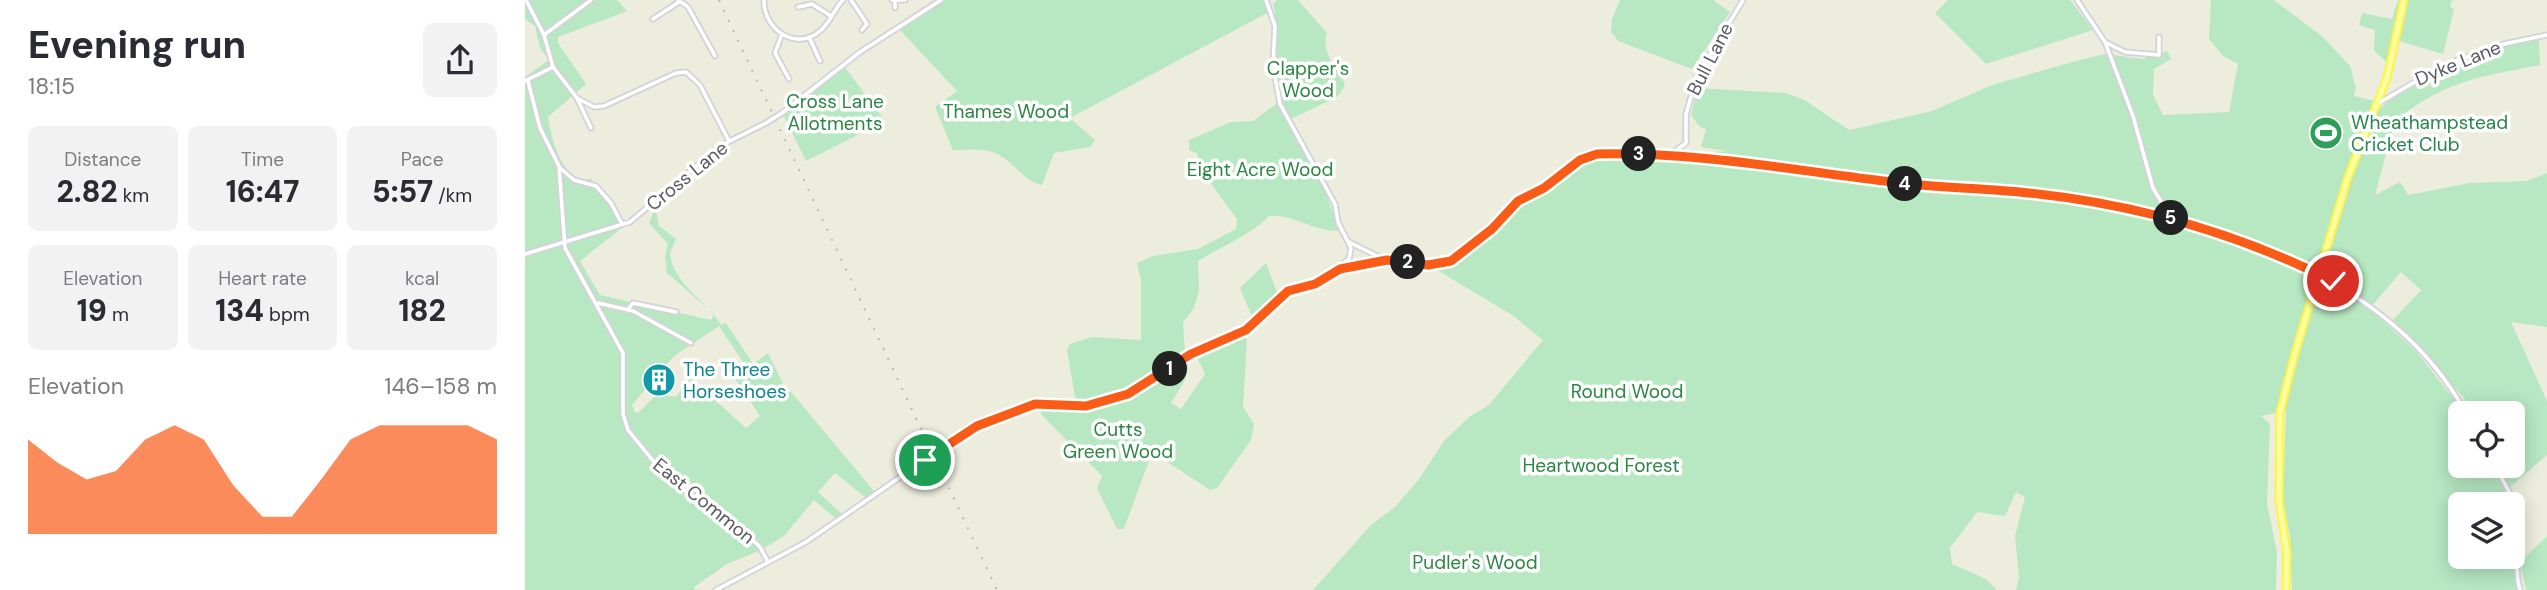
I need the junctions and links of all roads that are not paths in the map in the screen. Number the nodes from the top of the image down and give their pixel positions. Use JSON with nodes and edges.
{"nodes":[{"id":1,"x":526,"y":0,"type":"edge"},
{"id":2,"x":591,"y":0,"type":"edge"},
{"id":3,"x":764,"y":0,"type":"edge"},
{"id":4,"x":843,"y":0,"type":"edge"},
{"id":5,"x":851,"y":0,"type":"edge"},
{"id":6,"x":905,"y":0,"type":"edge"},
{"id":7,"x":941,"y":0,"type":"edge"},
{"id":8,"x":1266,"y":0,"type":"edge"},
{"id":9,"x":1743,"y":0,"type":"edge"},
{"id":10,"x":2077,"y":0,"type":"edge"},
{"id":11,"x":2404,"y":0,"type":"edge"},
{"id":12,"x":679,"y":1,"type":"edge"},
{"id":13,"x":893,"y":1,"type":"edge"},
{"id":14,"x":798,"y":7,"type":"dead end"},
{"id":15,"x":895,"y":8,"type":"dead end"},
{"id":16,"x":831,"y":16,"type":"junction"},
{"id":17,"x":653,"y":19,"type":"dead end"},
{"id":18,"x":862,"y":30,"type":"dead end"},
{"id":19,"x":782,"y":34,"type":"junction"},
{"id":20,"x":544,"y":35,"type":"junction"},
{"id":21,"x":2547,"y":35,"type":"edge"},
{"id":22,"x":809,"y":37,"type":"junction"},
{"id":23,"x":2159,"y":37,"type":"dead end"},
{"id":24,"x":2105,"y":42,"type":"junction"},
{"id":25,"x":2120,"y":50,"type":"junction"},
{"id":26,"x":2109,"y":55,"type":"junction"},
{"id":27,"x":715,"y":56,"type":"dead end"},
{"id":28,"x":820,"y":61,"type":"dead end"},
{"id":29,"x":553,"y":68,"type":"junction"},
{"id":30,"x":789,"y":79,"type":"dead end"},
{"id":31,"x":526,"y":81,"type":"edge"},
{"id":32,"x":577,"y":98,"type":"junction"},
{"id":33,"x":2375,"y":104,"type":"junction"},
{"id":34,"x":591,"y":128,"type":"dead end"},
{"id":35,"x":729,"y":141,"type":"junction"},
{"id":36,"x":1671,"y":155,"type":"junction"},
{"id":37,"x":559,"y":166,"type":"junction"},
{"id":38,"x":2172,"y":219,"type":"junction"},
{"id":39,"x":622,"y":224,"type":"junction"},
{"id":40,"x":564,"y":243,"type":"junction"},
{"id":41,"x":1349,"y":243,"type":"junction"},
{"id":42,"x":525,"y":254,"type":"edge"},
{"id":43,"x":1387,"y":260,"type":"junction"},
{"id":44,"x":1340,"y":269,"type":"junction"},
{"id":45,"x":2319,"y":275,"type":"junction"},
{"id":46,"x":598,"y":303,"type":"junction"},
{"id":47,"x":628,"y":309,"type":"junction"},
{"id":48,"x":676,"y":312,"type":"dead end"},
{"id":49,"x":691,"y":343,"type":"dead end"},
{"id":50,"x":2458,"y":401,"type":"edge"},
{"id":51,"x":2501,"y":478,"type":"edge"},
{"id":52,"x":768,"y":562,"type":"junction"},
{"id":53,"x":716,"y":590,"type":"edge"},
{"id":54,"x":2286,"y":590,"type":"edge"},
{"id":55,"x":2520,"y":590,"type":"edge"}],
"edges":[{"from":1,"to":20,"type":"street"},
{"from":2,"to":20,"type":"street"},
{"from":3,"to":19,"type":"street"},
{"from":4,"to":16,"type":"street"},
{"from":5,"to":18,"type":"street"},
{"from":6,"to":13,"type":"street"},
{"from":7,"to":35,"type":"street","name":"Cross Lane","bridge":true},
{"from":8,"to":41,"type":"street"},
{"from":9,"to":36,"type":"street","name":"Bull Lane"},
{"from":10,"to":24,"type":"street"},
{"from":11,"to":33,"type":"main road"},
{"from":12,"to":17,"type":"street"},
{"from":12,"to":27,"type":"street"},
{"from":13,"to":15,"type":"street"},
{"from":14,"to":16,"type":"street"},
{"from":16,"to":22,"type":"street"},
{"from":19,"to":22,"type":"street"},
{"from":19,"to":30,"type":"street"},
{"from":20,"to":29,"type":"street"},
{"from":21,"to":33,"type":"street","name":"Dyke Lane"},
{"from":22,"to":28,"type":"street"},
{"from":23,"to":25,"type":"street"},
{"from":24,"to":25,"type":"street"},
{"from":24,"to":26,"type":"street"},
{"from":25,"to":26,"type":"street"},
{"from":26,"to":38,"type":"street"},
{"from":29,"to":31,"type":"street"},
{"from":29,"to":32,"type":"street"},
{"from":31,"to":37,"type":"street","name":"East Common"},
{"from":32,"to":34,"type":"street"},
{"from":32,"to":35,"type":"street"},
{"from":33,"to":45,"type":"main road"},
{"from":35,"to":39,"type":"street","name":"Cross Lane"},
{"from":36,"to":38,"type":"street"},
{"from":36,"to":43,"type":"street"},
{"from":37,"to":39,"type":"street"},
{"from":37,"to":40,"type":"street","name":"East Common"},
{"from":38,"to":45,"type":"street"},
{"from":39,"to":40,"type":"street","name":"Cross Lane"},
{"from":40,"to":42,"type":"street","name":"Cross Lane"},
{"from":40,"to":46,"type":"street","name":"East Common"},
{"from":41,"to":43,"type":"street"},
{"from":41,"to":44,"type":"street"},
{"from":43,"to":44,"type":"street"},
{"from":44,"to":52,"type":"street","bridge":true},
{"from":45,"to":50,"type":"street"},
{"from":45,"to":54,"type":"main road"},
{"from":46,"to":47,"type":"street"},
{"from":46,"to":52,"type":"street","name":"East Common"},
{"from":47,"to":48,"type":"street"},
{"from":47,"to":49,"type":"street"},
{"from":51,"to":55,"type":"street"},
{"from":52,"to":53,"type":"street"}]}
